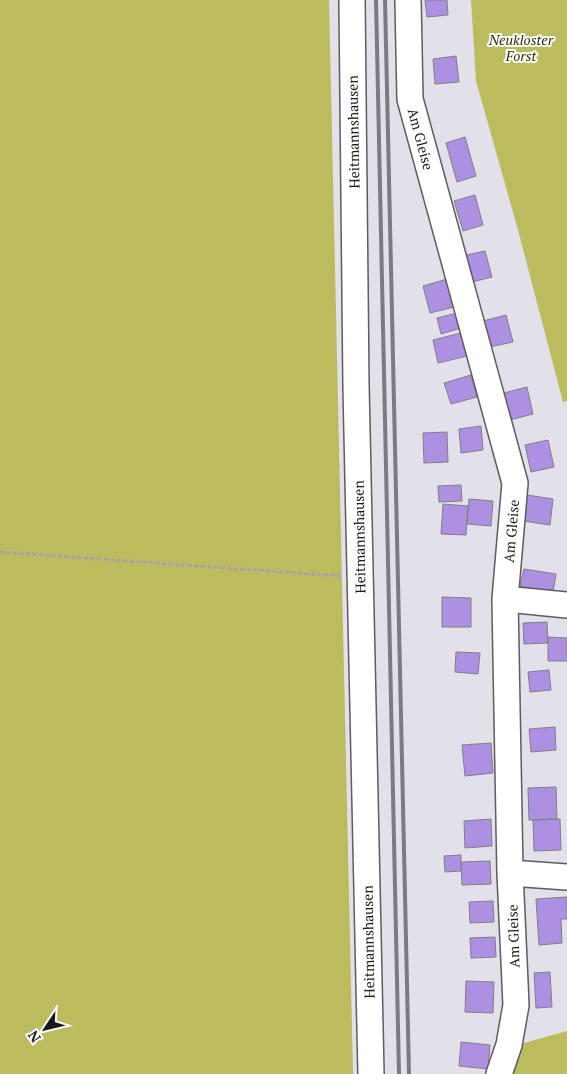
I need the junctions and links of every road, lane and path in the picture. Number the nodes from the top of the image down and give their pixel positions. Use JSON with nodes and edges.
{"nodes":[{"id":1,"x":352,"y":0,"type":"edge"},
{"id":2,"x":408,"y":0,"type":"edge"},
{"id":3,"x":0,"y":552,"type":"edge"},
{"id":4,"x":360,"y":578,"type":"junction"},
{"id":5,"x":505,"y":599,"type":"junction"},
{"id":6,"x":567,"y":605,"type":"edge"},
{"id":7,"x":510,"y":873,"type":"junction"},
{"id":8,"x":567,"y":877,"type":"edge"},
{"id":9,"x":371,"y":1074,"type":"edge"},
{"id":10,"x":499,"y":1074,"type":"edge"}],
"edges":[{"from":1,"to":4,"type":"street","name":"Heitmannshausen"},
{"from":2,"to":5,"type":"street","name":"Am Gleise"},
{"from":3,"to":4,"type":"path"},
{"from":4,"to":9,"type":"street","name":"Heitmannshausen"},
{"from":5,"to":6,"type":"street"},
{"from":5,"to":7,"type":"street","name":"Am Gleise"},
{"from":7,"to":8,"type":"street"},
{"from":7,"to":10,"type":"street","name":"Am Gleise"}]}
